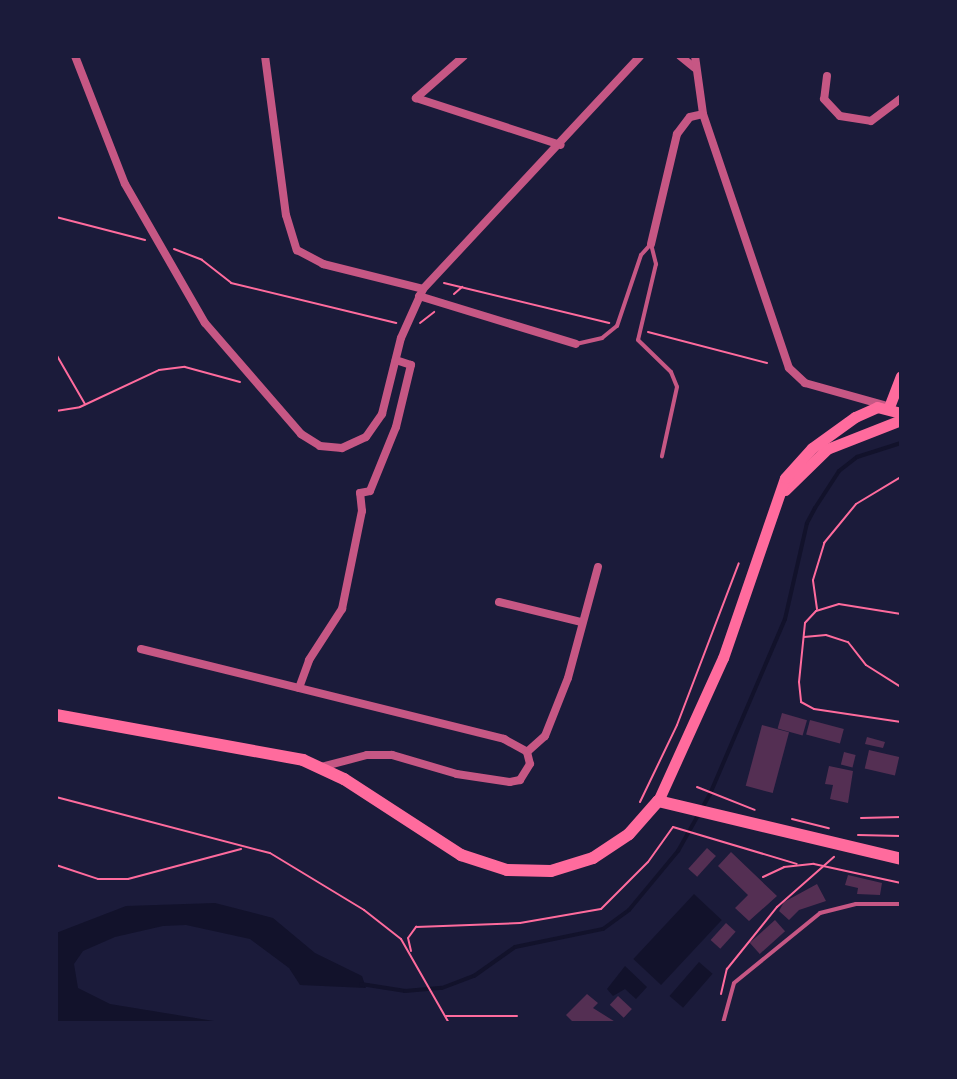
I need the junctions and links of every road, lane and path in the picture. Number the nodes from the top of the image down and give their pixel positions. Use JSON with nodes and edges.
{"nodes":[{"id":1,"x":75,"y":56,"type":"edge"},
{"id":2,"x":265,"y":56,"type":"edge"},
{"id":3,"x":464,"y":56,"type":"edge"},
{"id":4,"x":640,"y":56,"type":"edge"},
{"id":5,"x":680,"y":56,"type":"edge"},
{"id":6,"x":686,"y":56,"type":"edge"},
{"id":7,"x":695,"y":56,"type":"edge"},
{"id":8,"x":695,"y":68,"type":"junction"},
{"id":9,"x":827,"y":76,"type":"dead end"},
{"id":10,"x":901,"y":98,"type":"edge"},
{"id":11,"x":703,"y":114,"type":"junction"},
{"id":12,"x":561,"y":145,"type":"junction"},
{"id":13,"x":56,"y":217,"type":"edge"},
{"id":14,"x":141,"y":238,"type":"dead end"},
{"id":15,"x":651,"y":244,"type":"junction"},
{"id":16,"x":173,"y":249,"type":"dead end"},
{"id":17,"x":432,"y":279,"type":"junction"},
{"id":18,"x":462,"y":287,"type":"junction"},
{"id":19,"x":421,"y":293,"type":"junction"},
{"id":20,"x":441,"y":307,"type":"junction"},
{"id":21,"x":405,"y":326,"type":"junction"},
{"id":22,"x":615,"y":328,"type":"junction"},
{"id":23,"x":649,"y":333,"type":"dead end"},
{"id":24,"x":576,"y":344,"type":"joint"},
{"id":25,"x":56,"y":354,"type":"edge"},
{"id":26,"x":396,"y":360,"type":"junction"},
{"id":27,"x":767,"y":363,"type":"dead end"},
{"id":28,"x":901,"y":376,"type":"edge"},
{"id":29,"x":255,"y":384,"type":"junction"},
{"id":30,"x":85,"y":404,"type":"junction"},
{"id":31,"x":889,"y":407,"type":"junction"},
{"id":32,"x":56,"y":411,"type":"edge"},
{"id":33,"x":901,"y":413,"type":"edge"},
{"id":34,"x":901,"y":420,"type":"edge"},
{"id":35,"x":662,"y":456,"type":"dead end"},
{"id":36,"x":901,"y":477,"type":"edge"},
{"id":37,"x":770,"y":513,"type":"junction"},
{"id":38,"x":739,"y":563,"type":"dead end"},
{"id":39,"x":598,"y":567,"type":"dead end"},
{"id":40,"x":499,"y":602,"type":"dead end"},
{"id":41,"x":818,"y":611,"type":"junction"},
{"id":42,"x":901,"y":614,"type":"edge"},
{"id":43,"x":581,"y":622,"type":"junction"},
{"id":44,"x":804,"y":637,"type":"junction"},
{"id":45,"x":141,"y":649,"type":"dead end"},
{"id":46,"x":901,"y":687,"type":"edge"},
{"id":47,"x":299,"y":688,"type":"junction"},
{"id":48,"x":56,"y":715,"type":"edge"},
{"id":49,"x":901,"y":722,"type":"edge"},
{"id":50,"x":527,"y":752,"type":"junction"},
{"id":51,"x":321,"y":767,"type":"junction"},
{"id":52,"x":697,"y":787,"type":"dead end"},
{"id":53,"x":56,"y":797,"type":"edge"},
{"id":54,"x":658,"y":801,"type":"junction"},
{"id":55,"x":633,"y":811,"type":"dead end"},
{"id":56,"x":767,"y":814,"type":"dead end"},
{"id":57,"x":777,"y":816,"type":"dead end"},
{"id":58,"x":901,"y":817,"type":"edge"},
{"id":59,"x":861,"y":818,"type":"dead end"},
{"id":60,"x":832,"y":830,"type":"dead end"},
{"id":61,"x":845,"y":833,"type":"dead end"},
{"id":62,"x":901,"y":836,"type":"edge"},
{"id":63,"x":241,"y":849,"type":"junction"},
{"id":64,"x":901,"y":859,"type":"edge"},
{"id":65,"x":797,"y":864,"type":"junction"},
{"id":66,"x":56,"y":865,"type":"edge"},
{"id":67,"x":823,"y":865,"type":"junction"},
{"id":68,"x":763,"y":877,"type":"dead end"},
{"id":69,"x":901,"y":883,"type":"edge"},
{"id":70,"x":901,"y":904,"type":"edge"},
{"id":71,"x":411,"y":952,"type":"junction"},
{"id":72,"x":721,"y":997,"type":"dead end"},
{"id":73,"x":445,"y":1016,"type":"junction"},
{"id":74,"x":517,"y":1016,"type":"dead end"},
{"id":75,"x":449,"y":1023,"type":"edge"},
{"id":76,"x":723,"y":1023,"type":"edge"}],
"edges":[{"from":1,"to":29,"type":"street"},
{"from":2,"to":19,"type":"street"},
{"from":3,"to":12,"type":"street"},
{"from":4,"to":12,"type":"street"},
{"from":5,"to":8,"type":"street"},
{"from":6,"to":8,"type":"street"},
{"from":7,"to":8,"type":"street"},
{"from":8,"to":11,"type":"street"},
{"from":9,"to":10,"type":"street"},
{"from":11,"to":15,"type":"street"},
{"from":11,"to":31,"type":"street"},
{"from":12,"to":17,"type":"street"},
{"from":13,"to":14,"type":"path"},
{"from":15,"to":22,"type":"lane"},
{"from":15,"to":35,"type":"lane"},
{"from":16,"to":21,"type":"path"},
{"from":17,"to":18,"type":"path"},
{"from":17,"to":19,"type":"street"},
{"from":18,"to":20,"type":"path"},
{"from":18,"to":22,"type":"path"},
{"from":19,"to":20,"type":"street"},
{"from":19,"to":21,"type":"street"},
{"from":20,"to":21,"type":"path"},
{"from":20,"to":24,"type":"street"},
{"from":21,"to":26,"type":"street"},
{"from":22,"to":24,"type":"lane"},
{"from":23,"to":27,"type":"path"},
{"from":25,"to":30,"type":"path"},
{"from":26,"to":29,"type":"street"},
{"from":26,"to":47,"type":"street"},
{"from":28,"to":31,"type":"main road"},
{"from":29,"to":30,"type":"path"},
{"from":30,"to":32,"type":"path"},
{"from":31,"to":33,"type":"main road"},
{"from":31,"to":37,"type":"main road"},
{"from":34,"to":37,"type":"main road"},
{"from":36,"to":41,"type":"path"},
{"from":37,"to":54,"type":"main road"},
{"from":38,"to":55,"type":"path"},
{"from":39,"to":43,"type":"street"},
{"from":40,"to":43,"type":"street"},
{"from":41,"to":42,"type":"path"},
{"from":41,"to":44,"type":"path"},
{"from":43,"to":50,"type":"street"},
{"from":44,"to":46,"type":"path"},
{"from":44,"to":49,"type":"path"},
{"from":45,"to":47,"type":"street"},
{"from":47,"to":50,"type":"street"},
{"from":48,"to":51,"type":"main road"},
{"from":50,"to":51,"type":"street"},
{"from":51,"to":54,"type":"main road"},
{"from":52,"to":56,"type":"path"},
{"from":53,"to":63,"type":"path"},
{"from":54,"to":64,"type":"main road"},
{"from":57,"to":60,"type":"path"},
{"from":58,"to":59,"type":"path"},
{"from":61,"to":62,"type":"path"},
{"from":63,"to":66,"type":"path"},
{"from":63,"to":71,"type":"path"},
{"from":65,"to":67,"type":"path"},
{"from":65,"to":68,"type":"path"},
{"from":65,"to":71,"type":"path"},
{"from":67,"to":69,"type":"path"},
{"from":67,"to":72,"type":"path"},
{"from":70,"to":76,"type":"lane"},
{"from":71,"to":73,"type":"path"},
{"from":73,"to":74,"type":"path"},
{"from":73,"to":75,"type":"path"}]}
